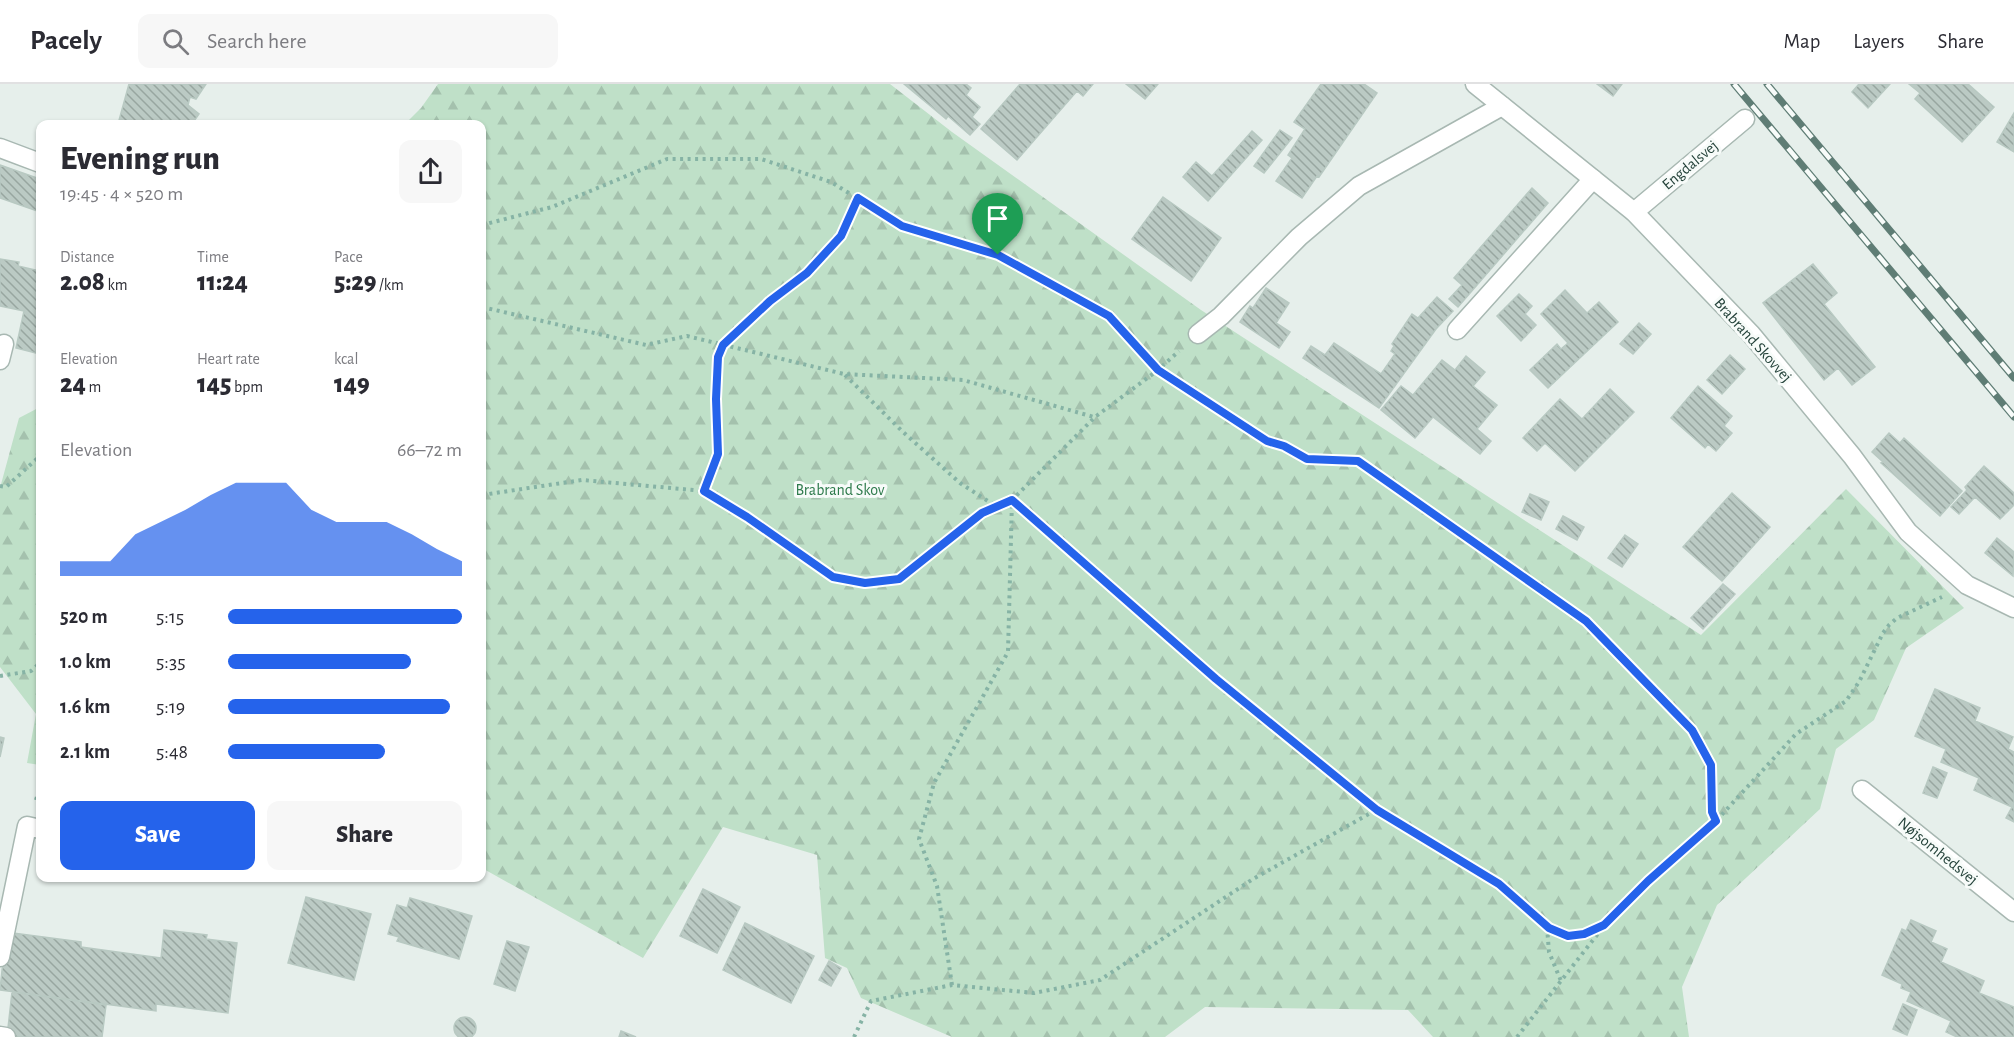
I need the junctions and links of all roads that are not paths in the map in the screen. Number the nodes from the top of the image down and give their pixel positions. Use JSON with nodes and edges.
{"nodes":[{"id":1,"x":1475,"y":84,"type":"edge"},
{"id":2,"x":1502,"y":106,"type":"junction"},
{"id":3,"x":1745,"y":118,"type":"dead end"},
{"id":4,"x":0,"y":148,"type":"edge"},
{"id":5,"x":36,"y":162,"type":"edge"},
{"id":6,"x":1593,"y":178,"type":"junction"},
{"id":7,"x":1634,"y":212,"type":"junction"},
{"id":8,"x":1457,"y":330,"type":"dead end"},
{"id":9,"x":1197,"y":334,"type":"road end"},
{"id":10,"x":2014,"y":608,"type":"edge"},
{"id":11,"x":1862,"y":790,"type":"dead end"},
{"id":12,"x":36,"y":828,"type":"edge"},
{"id":13,"x":2014,"y":912,"type":"edge"},
{"id":14,"x":0,"y":957,"type":"edge"},
{"id":15,"x":0,"y":1036,"type":"edge"},
{"id":16,"x":6,"y":1037,"type":"edge"}],
"edges":[{"from":1,"to":2,"type":"street","name":"Brabrand Skovvej"},
{"from":2,"to":6,"type":"street","name":"Brabrand Skovvej"},
{"from":2,"to":9,"type":"street"},
{"from":3,"to":7,"type":"street","name":"Engdalsvej"},
{"from":4,"to":5,"type":"street"},
{"from":6,"to":7,"type":"street","name":"Brabrand Skovvej"},
{"from":6,"to":8,"type":"street"},
{"from":7,"to":10,"type":"street","name":"Brabrand Skovvej"},
{"from":11,"to":13,"type":"street","name":"Nøjsomhedsvej"},
{"from":12,"to":14,"type":"street"},
{"from":15,"to":16,"type":"street"}]}
